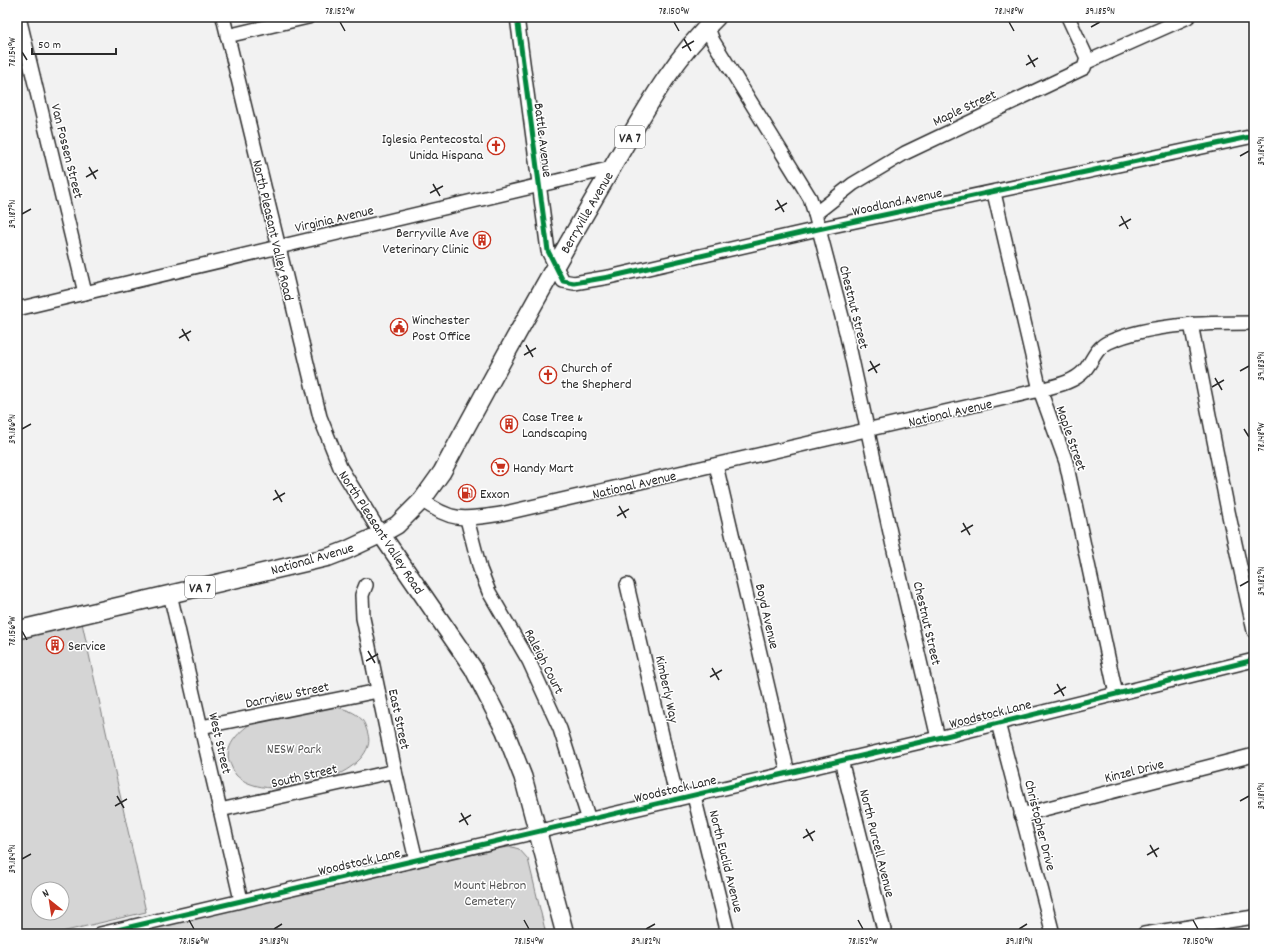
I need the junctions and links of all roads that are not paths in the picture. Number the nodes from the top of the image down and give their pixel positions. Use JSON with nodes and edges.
{"nodes":[{"id":1,"x":223,"y":17,"type":"edge"},
{"id":2,"x":308,"y":17,"type":"edge"},
{"id":3,"x":517,"y":17,"type":"edge"},
{"id":4,"x":1068,"y":17,"type":"edge"},
{"id":5,"x":1188,"y":17,"type":"edge"},
{"id":6,"x":710,"y":20,"type":"edge"},
{"id":7,"x":19,"y":21,"type":"edge"},
{"id":8,"x":227,"y":36,"type":"junction"},
{"id":9,"x":1087,"y":62,"type":"junction"},
{"id":10,"x":1254,"y":136,"type":"edge"},
{"id":11,"x":612,"y":168,"type":"junction"},
{"id":12,"x":538,"y":186,"type":"junction"},
{"id":13,"x":994,"y":193,"type":"junction"},
{"id":14,"x":815,"y":214,"type":"junction"},
{"id":15,"x":818,"y":229,"type":"junction"},
{"id":16,"x":278,"y":248,"type":"junction"},
{"id":17,"x":555,"y":265,"type":"junction"},
{"id":18,"x":85,"y":293,"type":"junction"},
{"id":19,"x":17,"y":309,"type":"edge"},
{"id":20,"x":1254,"y":323,"type":"edge"},
{"id":21,"x":1191,"y":324,"type":"junction"},
{"id":22,"x":1040,"y":390,"type":"junction"},
{"id":23,"x":868,"y":431,"type":"junction"},
{"id":24,"x":716,"y":466,"type":"junction"},
{"id":25,"x":422,"y":500,"type":"junction"},
{"id":26,"x":467,"y":519,"type":"junction"},
{"id":27,"x":381,"y":534,"type":"junction"},
{"id":28,"x":366,"y":585,"type":"dead end"},
{"id":29,"x":627,"y":585,"type":"dead end"},
{"id":30,"x":170,"y":594,"type":"junction"},
{"id":31,"x":17,"y":630,"type":"edge"},
{"id":32,"x":1254,"y":631,"type":"edge"},
{"id":33,"x":1254,"y":660,"type":"edge"},
{"id":34,"x":378,"y":691,"type":"junction"},
{"id":35,"x":1116,"y":694,"type":"junction"},
{"id":36,"x":998,"y":723,"type":"junction"},
{"id":37,"x":201,"y":727,"type":"junction"},
{"id":38,"x":938,"y":738,"type":"junction"},
{"id":39,"x":1254,"y":755,"type":"edge"},
{"id":40,"x":841,"y":760,"type":"junction"},
{"id":41,"x":395,"y":771,"type":"junction"},
{"id":42,"x":788,"y":773,"type":"junction"},
{"id":43,"x":694,"y":796,"type":"junction"},
{"id":44,"x":676,"y":799,"type":"junction"},
{"id":45,"x":220,"y":810,"type":"junction"},
{"id":46,"x":1022,"y":815,"type":"junction"},
{"id":47,"x":590,"y":820,"type":"junction"},
{"id":48,"x":538,"y":833,"type":"junction"},
{"id":49,"x":416,"y":860,"type":"junction"},
{"id":50,"x":240,"y":900,"type":"junction"},
{"id":51,"x":1254,"y":917,"type":"edge"},
{"id":52,"x":100,"y":934,"type":"edge"},
{"id":53,"x":565,"y":934,"type":"edge"},
{"id":54,"x":728,"y":934,"type":"edge"},
{"id":55,"x":885,"y":934,"type":"edge"},
{"id":56,"x":1053,"y":934,"type":"edge"},
{"id":57,"x":1144,"y":934,"type":"edge"}],
"edges":[{"from":1,"to":8,"type":"street","name":"North Pleasant Valley Road"},
{"from":2,"to":8,"type":"street"},
{"from":3,"to":12,"type":"street","name":"Battle Avenue"},
{"from":4,"to":9,"type":"street"},
{"from":5,"to":9,"type":"street","name":"Maple Street"},
{"from":6,"to":11,"type":"main road","name":"Berryville Avenue","number":"VA 7"},
{"from":6,"to":14,"type":"street","name":"Chestnut Street"},
{"from":7,"to":18,"type":"street","name":"Van Fossen Street"},
{"from":8,"to":16,"type":"street","name":"North Pleasant Valley Road"},
{"from":9,"to":14,"type":"street","name":"Maple Street"},
{"from":10,"to":13,"type":"street","name":"Woodland Avenue"},
{"from":11,"to":12,"type":"street","name":"Virginia Avenue"},
{"from":11,"to":17,"type":"main road","name":"Berryville Avenue","number":"VA 7"},
{"from":12,"to":16,"type":"street","name":"Virginia Avenue"},
{"from":12,"to":17,"type":"street","name":"Battle Avenue"},
{"from":13,"to":15,"type":"street","name":"Woodland Avenue"},
{"from":13,"to":22,"type":"street","name":"Maple Street"},
{"from":14,"to":15,"type":"street","name":"Chestnut Street"},
{"from":15,"to":17,"type":"street","name":"Woodland Avenue"},
{"from":15,"to":23,"type":"street","name":"Chestnut Street"},
{"from":16,"to":18,"type":"street","name":"Virginia Avenue"},
{"from":16,"to":27,"type":"street","name":"North Pleasant Valley Road"},
{"from":17,"to":25,"type":"main road","name":"Berryville Avenue","number":"VA 7"},
{"from":18,"to":19,"type":"street","name":"Virginia Avenue"},
{"from":20,"to":21,"type":"street","name":"National Avenue"},
{"from":21,"to":22,"type":"street","name":"National Avenue"},
{"from":21,"to":32,"type":"street"},
{"from":22,"to":23,"type":"street","name":"National Avenue"},
{"from":22,"to":35,"type":"street","name":"Maple Street"},
{"from":23,"to":24,"type":"street","name":"National Avenue"},
{"from":23,"to":38,"type":"street","name":"Chestnut Street"},
{"from":24,"to":26,"type":"street","name":"National Avenue"},
{"from":24,"to":42,"type":"street","name":"Boyd Avenue"},
{"from":25,"to":26,"type":"street","name":"National Avenue"},
{"from":25,"to":27,"type":"main road","name":"National Avenue","number":"VA 7"},
{"from":26,"to":47,"type":"street","name":"Raleigh Court"},
{"from":27,"to":30,"type":"main road","name":"National Avenue","number":"VA 7"},
{"from":27,"to":48,"type":"main road","name":"North Pleasant Valley Road"},
{"from":28,"to":34,"type":"street","name":"East Street"},
{"from":29,"to":44,"type":"street","name":"Kimberly Way"},
{"from":30,"to":31,"type":"main road","name":"National Avenue","number":"VA 7"},
{"from":30,"to":37,"type":"street","name":"West Street"},
{"from":33,"to":35,"type":"street","name":"Woodstock Lane"},
{"from":34,"to":37,"type":"street","name":"Darrview Street"},
{"from":34,"to":41,"type":"street","name":"East Street"},
{"from":35,"to":36,"type":"street","name":"Woodstock Lane"},
{"from":36,"to":38,"type":"street","name":"Woodstock Lane"},
{"from":36,"to":46,"type":"street","name":"Christopher Drive"},
{"from":37,"to":45,"type":"street","name":"West Street"},
{"from":38,"to":40,"type":"street","name":"Woodstock Lane"},
{"from":39,"to":46,"type":"street","name":"Kinzel Drive"},
{"from":40,"to":42,"type":"street","name":"Woodstock Lane"},
{"from":40,"to":55,"type":"street","name":"North Purcell Avenue"},
{"from":41,"to":45,"type":"street","name":"South Street"},
{"from":41,"to":49,"type":"street","name":"East Street"},
{"from":42,"to":43,"type":"street","name":"Woodstock Lane"},
{"from":43,"to":44,"type":"street","name":"Woodstock Lane"},
{"from":43,"to":54,"type":"street","name":"North Euclid Avenue"},
{"from":44,"to":47,"type":"street","name":"Woodstock Lane"},
{"from":45,"to":50,"type":"street","name":"West Street"},
{"from":46,"to":56,"type":"street","name":"Christopher Drive"},
{"from":47,"to":48,"type":"street","name":"Woodstock Lane"},
{"from":48,"to":49,"type":"street","name":"Woodstock Lane"},
{"from":48,"to":53,"type":"main road","name":"North Pleasant Valley Road"},
{"from":49,"to":50,"type":"street","name":"Woodstock Lane"},
{"from":50,"to":52,"type":"street","name":"Woodstock Lane"},
{"from":51,"to":57,"type":"street"}]}
